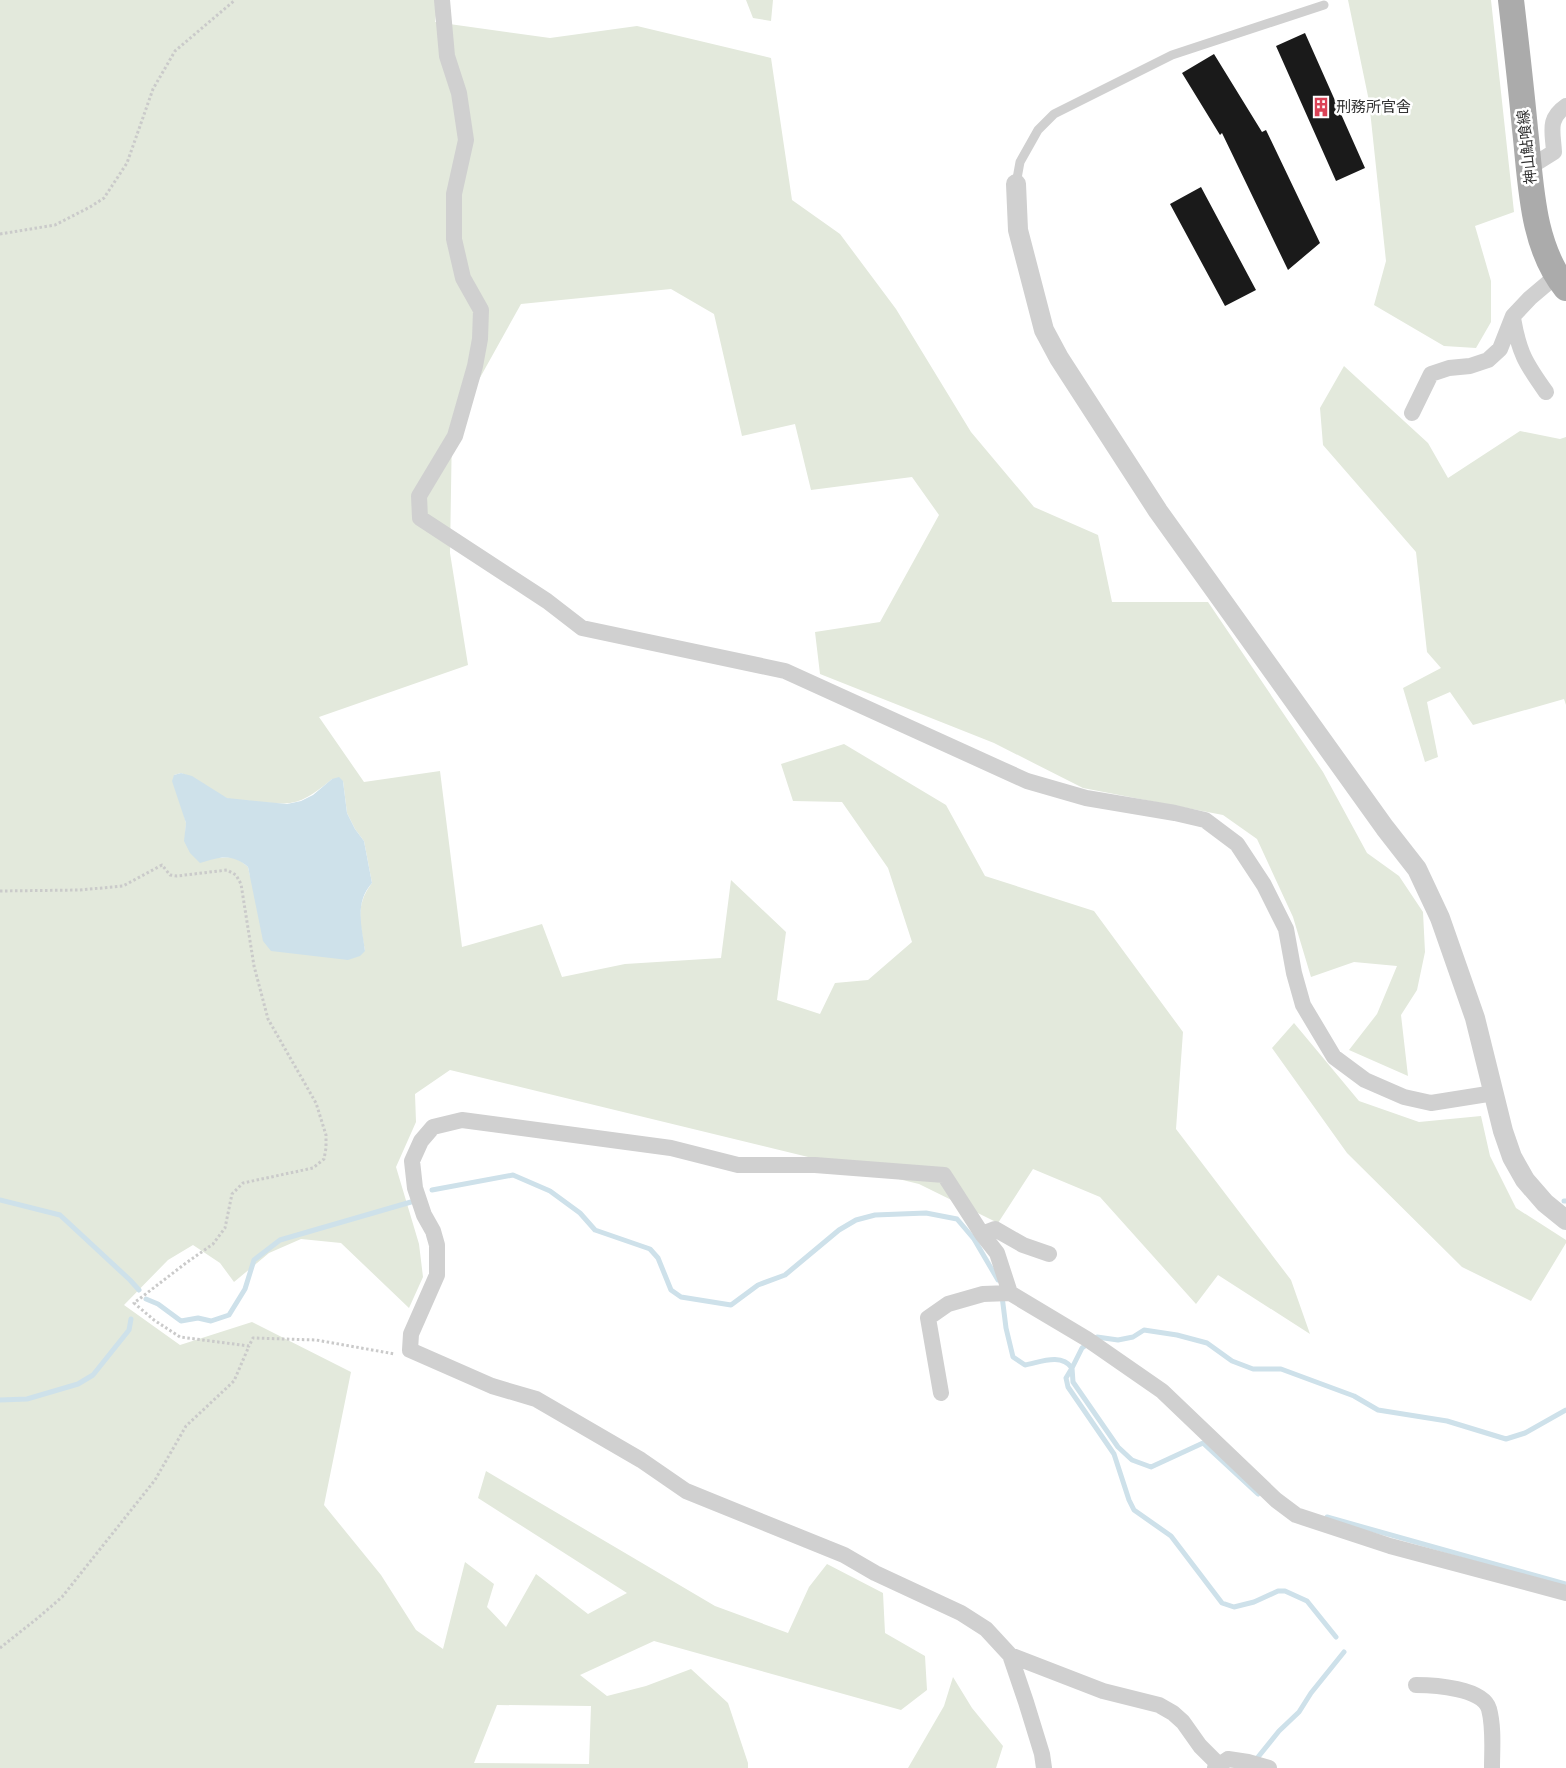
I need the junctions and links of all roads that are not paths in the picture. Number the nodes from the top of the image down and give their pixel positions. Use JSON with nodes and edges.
{"nodes":[{"id":1,"x":442,"y":0,"type":"edge"},
{"id":2,"x":1511,"y":0,"type":"edge"},
{"id":3,"x":1324,"y":5,"type":"dead end"},
{"id":4,"x":1566,"y":106,"type":"edge"},
{"id":5,"x":1530,"y":167,"type":"junction"},
{"id":6,"x":1016,"y":184,"type":"joint"},
{"id":7,"x":1561,"y":282,"type":"edge"},
{"id":8,"x":1513,"y":316,"type":"junction"},
{"id":9,"x":1546,"y":392,"type":"dead end"},
{"id":10,"x":1412,"y":413,"type":"dead end"},
{"id":11,"x":1494,"y":1093,"type":"junction"},
{"id":12,"x":1566,"y":1220,"type":"edge"},
{"id":13,"x":982,"y":1234,"type":"junction"},
{"id":14,"x":1050,"y":1254,"type":"dead end"},
{"id":15,"x":1004,"y":1293,"type":"junction"},
{"id":16,"x":941,"y":1393,"type":"dead end"},
{"id":17,"x":1566,"y":1593,"type":"edge"},
{"id":18,"x":1010,"y":1655,"type":"junction"},
{"id":19,"x":1416,"y":1685,"type":"dead end"},
{"id":20,"x":1257,"y":1765,"type":"edge"},
{"id":21,"x":1216,"y":1766,"type":"edge"},
{"id":22,"x":1044,"y":1768,"type":"edge"},
{"id":23,"x":1492,"y":1768,"type":"edge"}],
"edges":[{"from":1,"to":11,"type":"street"},
{"from":2,"to":5,"type":"main road","name":"神山鮎喰線"},
{"from":3,"to":6,"type":"lane"},
{"from":4,"to":5,"type":"street"},
{"from":5,"to":7,"type":"main road","name":"神山鮎喰線"},
{"from":6,"to":11,"type":"street"},
{"from":7,"to":8,"type":"street"},
{"from":8,"to":9,"type":"street"},
{"from":8,"to":10,"type":"street"},
{"from":11,"to":12,"type":"street"},
{"from":13,"to":14,"type":"street"},
{"from":13,"to":15,"type":"street"},
{"from":13,"to":18,"type":"street"},
{"from":15,"to":16,"type":"street"},
{"from":15,"to":17,"type":"street"},
{"from":18,"to":21,"type":"street"},
{"from":18,"to":22,"type":"street"},
{"from":19,"to":23,"type":"street"},
{"from":20,"to":21,"type":"street"}]}
